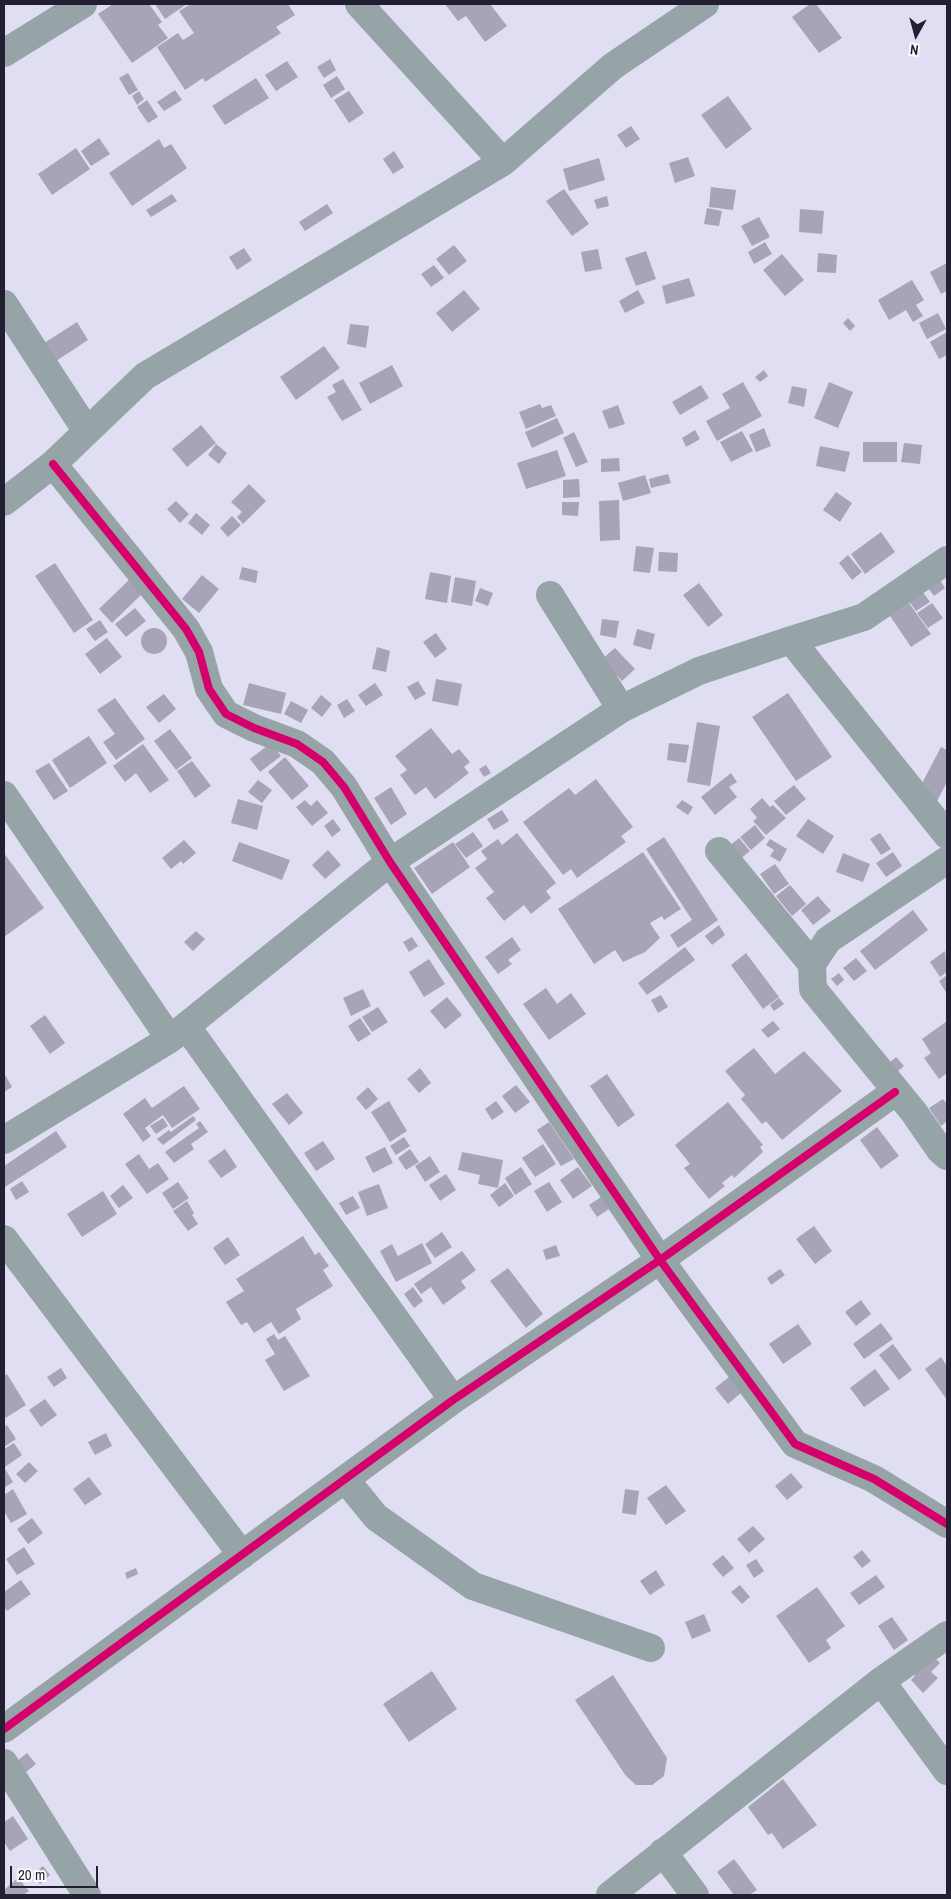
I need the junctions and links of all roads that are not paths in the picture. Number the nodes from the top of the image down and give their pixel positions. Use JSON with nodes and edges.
{"nodes":[{"id":1,"x":83,"y":4,"type":"edge"},
{"id":2,"x":359,"y":4,"type":"edge"},
{"id":3,"x":705,"y":4,"type":"edge"},
{"id":4,"x":4,"y":53,"type":"edge"},
{"id":5,"x":503,"y":162,"type":"junction"},
{"id":6,"x":4,"y":304,"type":"edge"},
{"id":7,"x":86,"y":430,"type":"junction"},
{"id":8,"x":53,"y":464,"type":"junction"},
{"id":9,"x":4,"y":502,"type":"edge"},
{"id":10,"x":947,"y":560,"type":"edge"},
{"id":11,"x":550,"y":595,"type":"dead end"},
{"id":12,"x":791,"y":640,"type":"junction"},
{"id":13,"x":621,"y":709,"type":"junction"},
{"id":14,"x":4,"y":795,"type":"edge"},
{"id":15,"x":947,"y":835,"type":"edge"},
{"id":16,"x":719,"y":851,"type":"dead end"},
{"id":17,"x":947,"y":860,"type":"edge"},
{"id":18,"x":390,"y":862,"type":"junction"},
{"id":19,"x":812,"y":964,"type":"junction"},
{"id":20,"x":178,"y":1033,"type":"junction"},
{"id":21,"x":895,"y":1092,"type":"junction"},
{"id":22,"x":4,"y":1140,"type":"edge"},
{"id":23,"x":947,"y":1156,"type":"edge"},
{"id":24,"x":4,"y":1239,"type":"edge"},
{"id":25,"x":660,"y":1260,"type":"junction"},
{"id":26,"x":453,"y":1400,"type":"junction"},
{"id":27,"x":345,"y":1479,"type":"junction"},
{"id":28,"x":947,"y":1524,"type":"edge"},
{"id":29,"x":242,"y":1555,"type":"junction"},
{"id":30,"x":947,"y":1635,"type":"edge"},
{"id":31,"x":651,"y":1648,"type":"dead end"},
{"id":32,"x":881,"y":1681,"type":"junction"},
{"id":33,"x":4,"y":1729,"type":"edge"},
{"id":34,"x":4,"y":1763,"type":"edge"},
{"id":35,"x":947,"y":1771,"type":"edge"},
{"id":36,"x":663,"y":1852,"type":"junction"},
{"id":37,"x":87,"y":1895,"type":"edge"},
{"id":38,"x":610,"y":1895,"type":"edge"},
{"id":39,"x":695,"y":1895,"type":"edge"}],
"edges":[{"from":1,"to":4,"type":"street"},
{"from":2,"to":5,"type":"street"},
{"from":3,"to":5,"type":"street"},
{"from":5,"to":7,"type":"street"},
{"from":6,"to":7,"type":"street"},
{"from":7,"to":8,"type":"street"},
{"from":8,"to":9,"type":"street"},
{"from":8,"to":18,"type":"street"},
{"from":10,"to":12,"type":"street"},
{"from":11,"to":13,"type":"street"},
{"from":12,"to":13,"type":"street"},
{"from":12,"to":15,"type":"street"},
{"from":13,"to":18,"type":"street"},
{"from":14,"to":20,"type":"street"},
{"from":16,"to":19,"type":"street"},
{"from":17,"to":19,"type":"street"},
{"from":18,"to":20,"type":"street"},
{"from":18,"to":25,"type":"street"},
{"from":19,"to":21,"type":"street"},
{"from":20,"to":22,"type":"street"},
{"from":20,"to":26,"type":"street"},
{"from":21,"to":23,"type":"street"},
{"from":21,"to":25,"type":"street"},
{"from":24,"to":29,"type":"street"},
{"from":25,"to":26,"type":"street"},
{"from":25,"to":28,"type":"street"},
{"from":26,"to":27,"type":"street"},
{"from":27,"to":29,"type":"street"},
{"from":27,"to":31,"type":"street"},
{"from":29,"to":33,"type":"street"},
{"from":30,"to":32,"type":"street"},
{"from":32,"to":35,"type":"street"},
{"from":32,"to":36,"type":"street"},
{"from":34,"to":37,"type":"street"},
{"from":36,"to":38,"type":"street"},
{"from":36,"to":39,"type":"street"}]}
